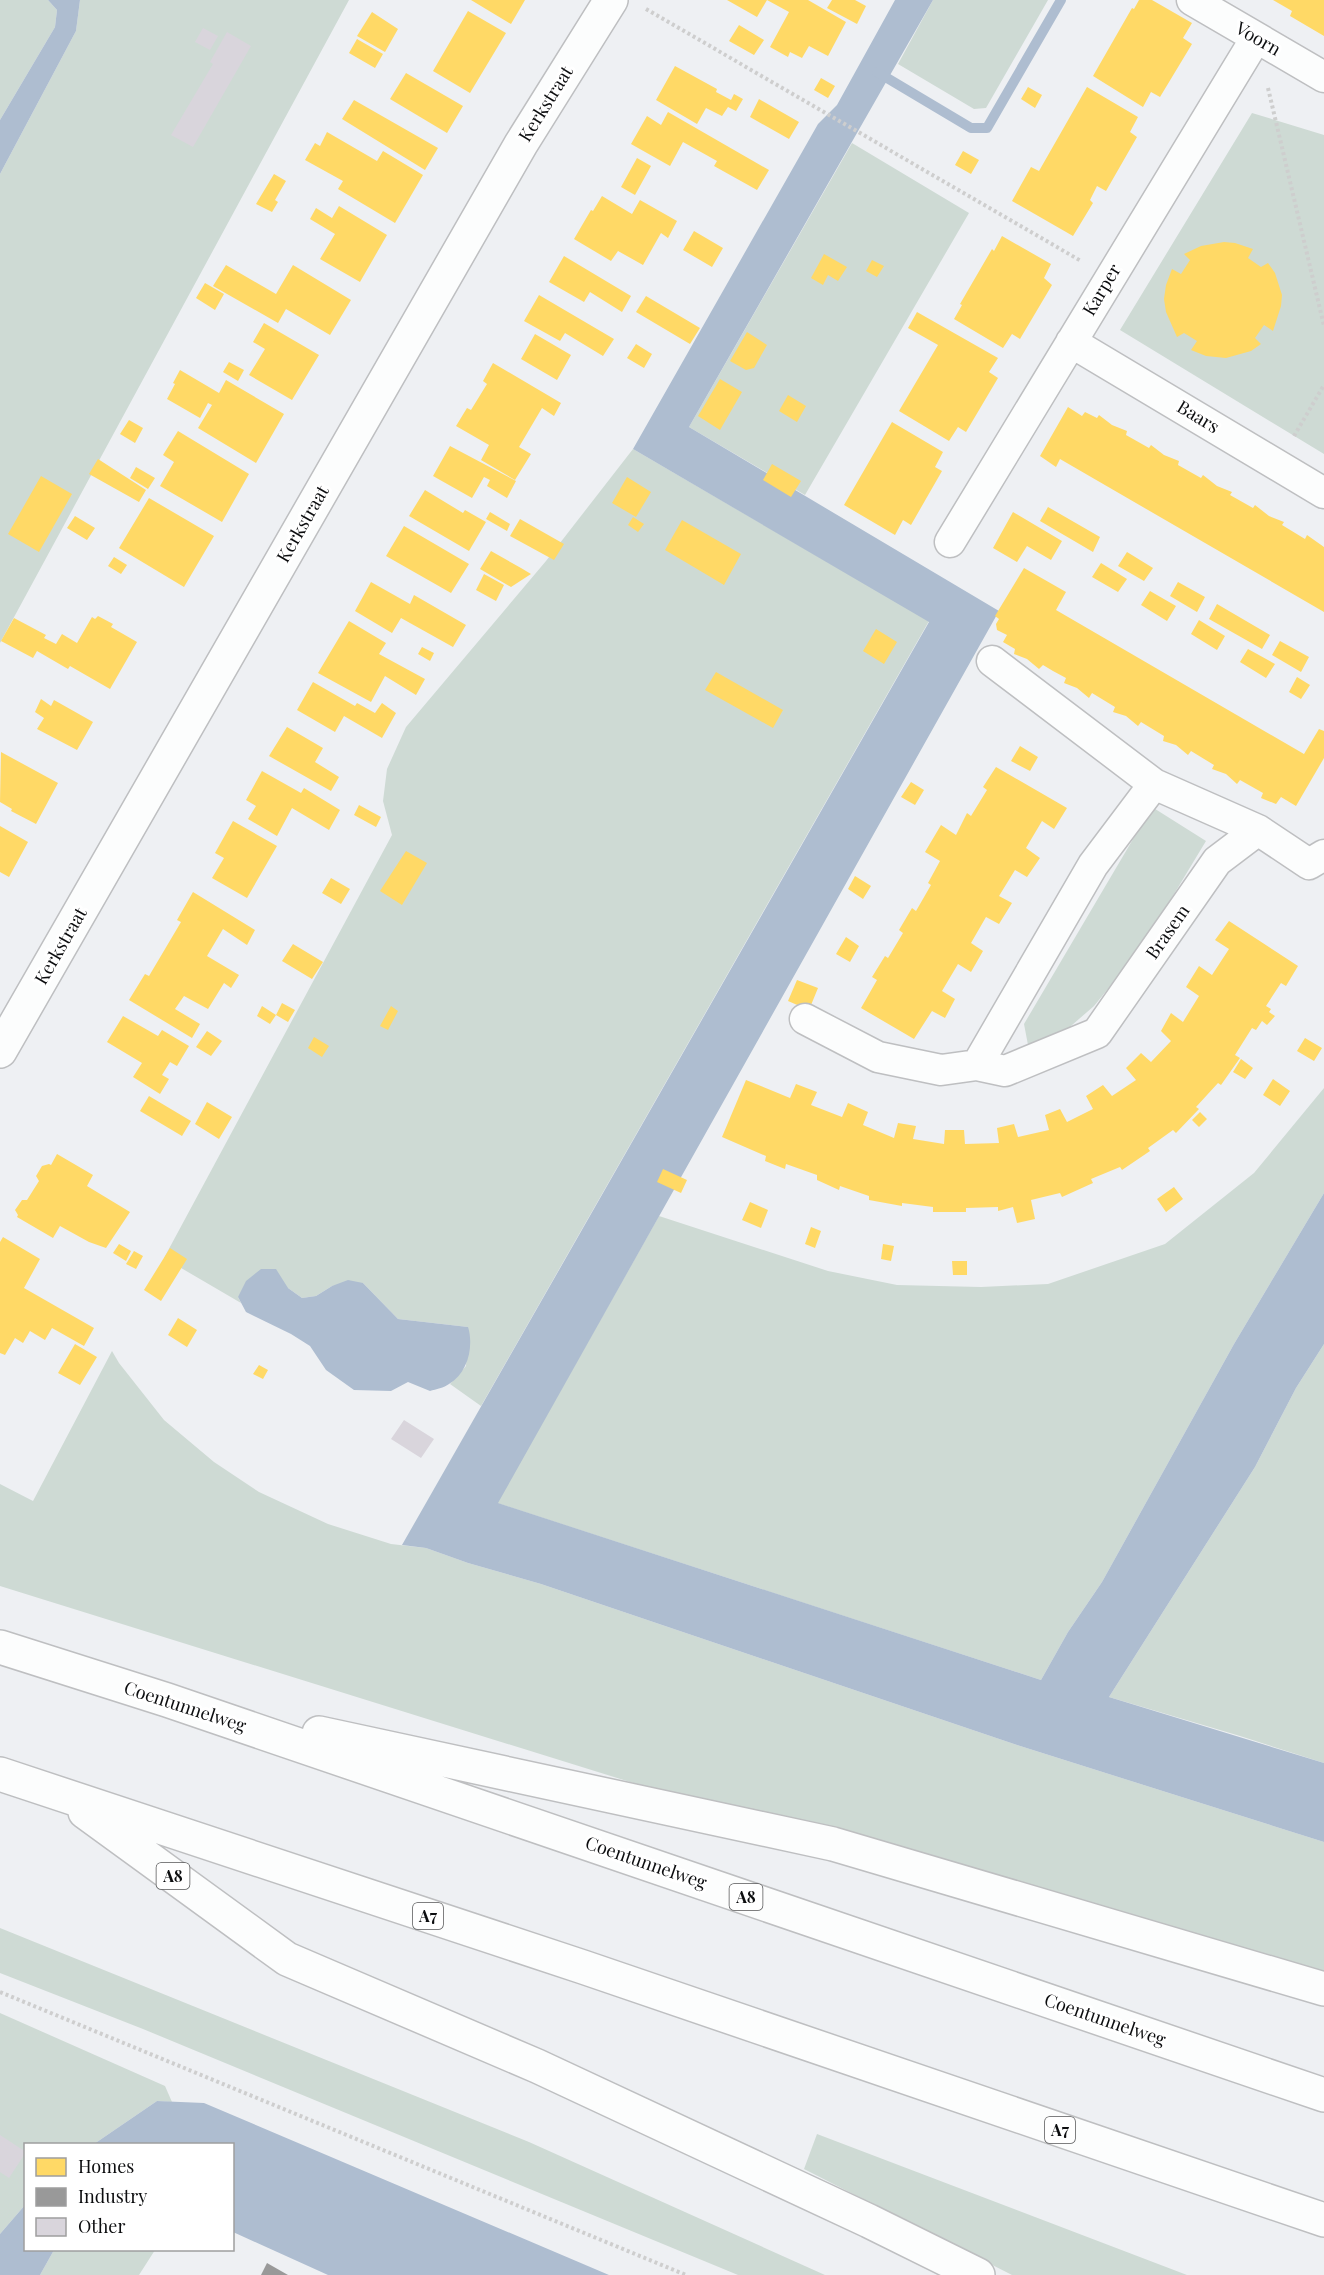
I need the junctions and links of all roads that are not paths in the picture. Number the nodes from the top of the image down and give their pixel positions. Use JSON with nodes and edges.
{"nodes":[{"id":1,"x":1192,"y":0,"type":"edge"},
{"id":2,"x":625,"y":3,"type":"edge"},
{"id":3,"x":1256,"y":38,"type":"junction"},
{"id":4,"x":1324,"y":77,"type":"edge"},
{"id":5,"x":1071,"y":342,"type":"junction"},
{"id":6,"x":1324,"y":493,"type":"edge"},
{"id":7,"x":950,"y":542,"type":"dead end"},
{"id":8,"x":992,"y":661,"type":"dead end"},
{"id":9,"x":1154,"y":784,"type":"junction"},
{"id":10,"x":1258,"y":830,"type":"junction"},
{"id":11,"x":1324,"y":855,"type":"edge"},
{"id":12,"x":805,"y":1019,"type":"dead end"},
{"id":13,"x":0,"y":1051,"type":"edge"},
{"id":14,"x":977,"y":1065,"type":"junction"},
{"id":15,"x":0,"y":1647,"type":"edge"},
{"id":16,"x":167,"y":1700,"type":"junction"},
{"id":17,"x":0,"y":1774,"type":"edge"},
{"id":18,"x":59,"y":1793,"type":"junction"},
{"id":19,"x":1324,"y":1989,"type":"edge"},
{"id":20,"x":1324,"y":2095,"type":"edge"},
{"id":21,"x":1324,"y":2220,"type":"edge"},
{"id":22,"x":978,"y":2275,"type":"edge"}],
"edges":[{"from":1,"to":3,"type":"street","name":"Voorn"},
{"from":2,"to":13,"type":"main road","name":"Kerkstraat"},
{"from":3,"to":4,"type":"street","name":"Voorn"},
{"from":3,"to":5,"type":"street","name":"Karper"},
{"from":5,"to":6,"type":"street","name":"Baars"},
{"from":5,"to":7,"type":"street","name":"Karper"},
{"from":8,"to":9,"type":"street"},
{"from":9,"to":10,"type":"street"},
{"from":9,"to":14,"type":"street"},
{"from":10,"to":11,"type":"street"},
{"from":10,"to":14,"type":"street","name":"Brasem"},
{"from":12,"to":14,"type":"street","name":"Brasem"},
{"from":15,"to":16,"type":"main road","name":"Coentunnelweg","number":"A8"},
{"from":16,"to":19,"type":"main road","number":"A8"},
{"from":16,"to":20,"type":"main road","name":"Coentunnelweg","number":"A8"},
{"from":17,"to":18,"type":"main road","number":"A7"},
{"from":18,"to":21,"type":"main road","number":"A7"},
{"from":18,"to":22,"type":"main road","number":"A8"}]}
